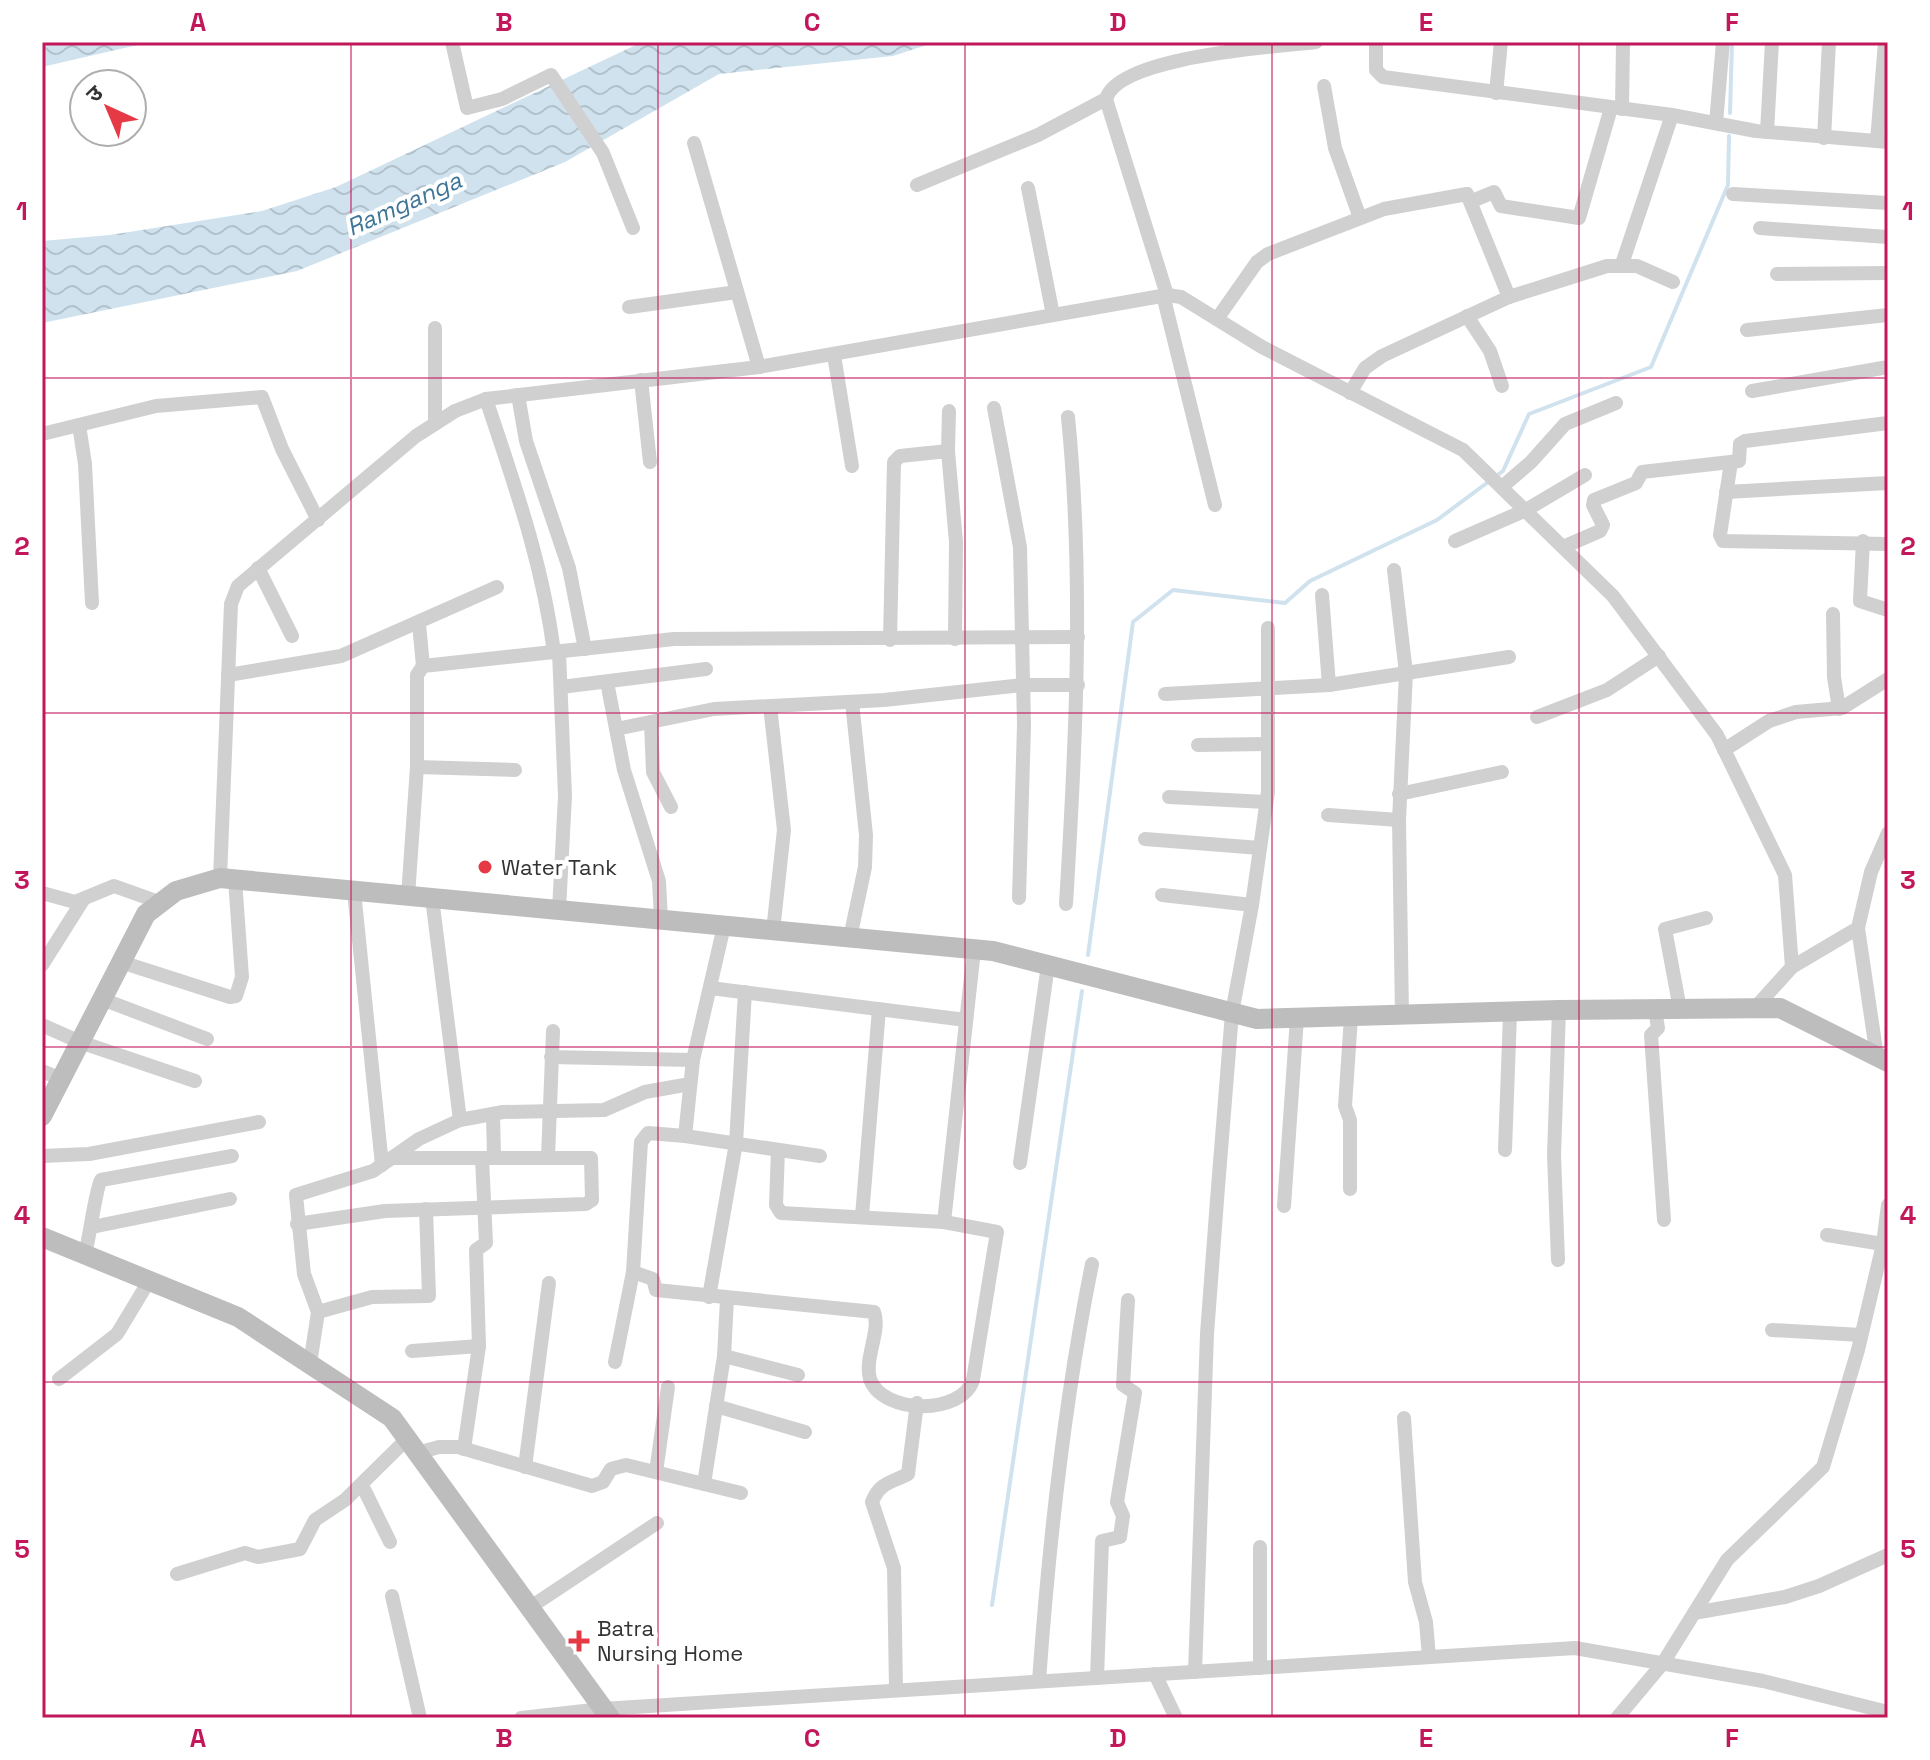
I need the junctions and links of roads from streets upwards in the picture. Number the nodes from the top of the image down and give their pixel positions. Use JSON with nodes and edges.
{"nodes":[{"id":1,"x":452,"y":42,"type":"edge"},
{"id":2,"x":1316,"y":42,"type":"edge"},
{"id":3,"x":1376,"y":42,"type":"edge"},
{"id":4,"x":1501,"y":42,"type":"edge"},
{"id":5,"x":1623,"y":42,"type":"edge"},
{"id":6,"x":1723,"y":42,"type":"edge"},
{"id":7,"x":1772,"y":42,"type":"edge"},
{"id":8,"x":1829,"y":42,"type":"edge"},
{"id":9,"x":1885,"y":42,"type":"edge"},
{"id":10,"x":1324,"y":86,"type":"dead end"},
{"id":11,"x":1496,"y":93,"type":"junction"},
{"id":12,"x":1106,"y":99,"type":"junction"},
{"id":13,"x":1617,"y":109,"type":"junction"},
{"id":14,"x":1672,"y":115,"type":"junction"},
{"id":15,"x":1716,"y":123,"type":"junction"},
{"id":16,"x":1767,"y":132,"type":"junction"},
{"id":17,"x":1824,"y":138,"type":"junction"},
{"id":18,"x":1882,"y":142,"type":"edge"},
{"id":19,"x":694,"y":143,"type":"dead end"},
{"id":20,"x":917,"y":185,"type":"dead end"},
{"id":21,"x":1028,"y":188,"type":"dead end"},
{"id":22,"x":1733,"y":194,"type":"dead end"},
{"id":23,"x":1472,"y":201,"type":"junction"},
{"id":24,"x":1888,"y":203,"type":"edge"},
{"id":25,"x":1360,"y":218,"type":"junction"},
{"id":26,"x":633,"y":228,"type":"dead end"},
{"id":27,"x":1760,"y":228,"type":"dead end"},
{"id":28,"x":1888,"y":237,"type":"edge"},
{"id":29,"x":1622,"y":264,"type":"junction"},
{"id":30,"x":1888,"y":273,"type":"edge"},
{"id":31,"x":1777,"y":274,"type":"dead end"},
{"id":32,"x":1673,"y":282,"type":"dead end"},
{"id":33,"x":737,"y":292,"type":"junction"},
{"id":34,"x":1165,"y":295,"type":"junction"},
{"id":35,"x":1509,"y":297,"type":"junction"},
{"id":36,"x":629,"y":307,"type":"dead end"},
{"id":37,"x":1053,"y":315,"type":"junction"},
{"id":38,"x":1888,"y":315,"type":"edge"},
{"id":39,"x":1467,"y":316,"type":"junction"},
{"id":40,"x":1217,"y":319,"type":"junction"},
{"id":41,"x":435,"y":328,"type":"dead end"},
{"id":42,"x":1747,"y":330,"type":"dead end"},
{"id":43,"x":834,"y":355,"type":"junction"},
{"id":44,"x":759,"y":367,"type":"junction"},
{"id":45,"x":1888,"y":367,"type":"edge"},
{"id":46,"x":641,"y":380,"type":"junction"},
{"id":47,"x":1502,"y":386,"type":"dead end"},
{"id":48,"x":1752,"y":391,"type":"dead end"},
{"id":49,"x":1350,"y":393,"type":"junction"},
{"id":50,"x":518,"y":395,"type":"junction"},
{"id":51,"x":486,"y":399,"type":"junction"},
{"id":52,"x":1616,"y":403,"type":"dead end"},
{"id":53,"x":994,"y":408,"type":"dead end"},
{"id":54,"x":949,"y":411,"type":"dead end"},
{"id":55,"x":1068,"y":417,"type":"dead end"},
{"id":56,"x":1888,"y":423,"type":"edge"},
{"id":57,"x":435,"y":424,"type":"junction"},
{"id":58,"x":79,"y":425,"type":"junction"},
{"id":59,"x":42,"y":434,"type":"edge"},
{"id":60,"x":948,"y":451,"type":"junction"},
{"id":61,"x":650,"y":462,"type":"dead end"},
{"id":62,"x":1731,"y":462,"type":"junction"},
{"id":63,"x":852,"y":466,"type":"dead end"},
{"id":64,"x":1585,"y":475,"type":"dead end"},
{"id":65,"x":1888,"y":483,"type":"edge"},
{"id":66,"x":1499,"y":484,"type":"junction"},
{"id":67,"x":1726,"y":492,"type":"junction"},
{"id":68,"x":1215,"y":505,"type":"dead end"},
{"id":69,"x":1526,"y":510,"type":"junction"},
{"id":70,"x":318,"y":520,"type":"junction"},
{"id":71,"x":1455,"y":541,"type":"dead end"},
{"id":72,"x":1863,"y":541,"type":"junction"},
{"id":73,"x":1888,"y":544,"type":"edge"},
{"id":74,"x":1563,"y":547,"type":"junction"},
{"id":75,"x":258,"y":568,"type":"junction"},
{"id":76,"x":1394,"y":570,"type":"dead end"},
{"id":77,"x":497,"y":587,"type":"dead end"},
{"id":78,"x":1322,"y":595,"type":"dead end"},
{"id":79,"x":92,"y":603,"type":"dead end"},
{"id":80,"x":1888,"y":610,"type":"edge"},
{"id":81,"x":1833,"y":614,"type":"dead end"},
{"id":82,"x":419,"y":624,"type":"junction"},
{"id":83,"x":1268,"y":628,"type":"dead end"},
{"id":84,"x":292,"y":636,"type":"dead end"},
{"id":85,"x":1078,"y":637,"type":"junction"},
{"id":86,"x":955,"y":639,"type":"junction"},
{"id":87,"x":1020,"y":639,"type":"junction"},
{"id":88,"x":890,"y":640,"type":"junction"},
{"id":89,"x":585,"y":649,"type":"junction"},
{"id":90,"x":557,"y":652,"type":"junction"},
{"id":91,"x":1659,"y":656,"type":"junction"},
{"id":92,"x":1509,"y":657,"type":"dead end"},
{"id":93,"x":423,"y":666,"type":"junction"},
{"id":94,"x":706,"y":669,"type":"dead end"},
{"id":95,"x":1406,"y":673,"type":"junction"},
{"id":96,"x":228,"y":675,"type":"junction"},
{"id":97,"x":1888,"y":679,"type":"edge"},
{"id":98,"x":607,"y":682,"type":"junction"},
{"id":99,"x":1022,"y":685,"type":"junction"},
{"id":100,"x":1078,"y":685,"type":"junction"},
{"id":101,"x":1329,"y":685,"type":"junction"},
{"id":102,"x":561,"y":687,"type":"junction"},
{"id":103,"x":1268,"y":690,"type":"junction"},
{"id":104,"x":1165,"y":694,"type":"dead end"},
{"id":105,"x":852,"y":702,"type":"junction"},
{"id":106,"x":770,"y":706,"type":"junction"},
{"id":107,"x":1839,"y":709,"type":"junction"},
{"id":108,"x":1537,"y":717,"type":"dead end"},
{"id":109,"x":651,"y":722,"type":"junction"},
{"id":110,"x":616,"y":729,"type":"junction"},
{"id":111,"x":1268,"y":744,"type":"junction"},
{"id":112,"x":1198,"y":745,"type":"dead end"},
{"id":113,"x":1724,"y":750,"type":"junction"},
{"id":114,"x":417,"y":767,"type":"junction"},
{"id":115,"x":515,"y":770,"type":"dead end"},
{"id":116,"x":1502,"y":772,"type":"dead end"},
{"id":117,"x":1399,"y":794,"type":"junction"},
{"id":118,"x":1169,"y":797,"type":"dead end"},
{"id":119,"x":1266,"y":802,"type":"junction"},
{"id":120,"x":671,"y":807,"type":"dead end"},
{"id":121,"x":1328,"y":815,"type":"dead end"},
{"id":122,"x":1399,"y":820,"type":"junction"},
{"id":123,"x":1888,"y":833,"type":"edge"},
{"id":124,"x":1145,"y":839,"type":"dead end"},
{"id":125,"x":1260,"y":848,"type":"junction"},
{"id":126,"x":228,"y":879,"type":"junction"},
{"id":127,"x":354,"y":891,"type":"junction"},
{"id":128,"x":42,"y":893,"type":"edge"},
{"id":129,"x":1162,"y":895,"type":"dead end"},
{"id":130,"x":408,"y":896,"type":"junction"},
{"id":131,"x":432,"y":898,"type":"junction"},
{"id":132,"x":1019,"y":898,"type":"dead end"},
{"id":133,"x":83,"y":900,"type":"junction"},
{"id":134,"x":159,"y":902,"type":"junction"},
{"id":135,"x":1066,"y":904,"type":"dead end"},
{"id":136,"x":1252,"y":905,"type":"junction"},
{"id":137,"x":559,"y":910,"type":"junction"},
{"id":138,"x":1706,"y":918,"type":"dead end"},
{"id":139,"x":661,"y":920,"type":"junction"},
{"id":140,"x":724,"y":926,"type":"junction"},
{"id":141,"x":1858,"y":928,"type":"junction"},
{"id":142,"x":773,"y":931,"type":"junction"},
{"id":143,"x":850,"y":938,"type":"junction"},
{"id":144,"x":974,"y":950,"type":"junction"},
{"id":145,"x":121,"y":962,"type":"junction"},
{"id":146,"x":42,"y":965,"type":"edge"},
{"id":147,"x":1048,"y":965,"type":"junction"},
{"id":148,"x":1792,"y":967,"type":"junction"},
{"id":149,"x":710,"y":988,"type":"junction"},
{"id":150,"x":745,"y":992,"type":"junction"},
{"id":151,"x":102,"y":999,"type":"junction"},
{"id":152,"x":879,"y":1009,"type":"junction"},
{"id":153,"x":1655,"y":1009,"type":"junction"},
{"id":154,"x":1680,"y":1009,"type":"junction"},
{"id":155,"x":1754,"y":1009,"type":"junction"},
{"id":156,"x":1559,"y":1010,"type":"junction"},
{"id":157,"x":1232,"y":1013,"type":"junction"},
{"id":158,"x":1510,"y":1014,"type":"junction"},
{"id":159,"x":1402,"y":1016,"type":"junction"},
{"id":160,"x":1351,"y":1017,"type":"junction"},
{"id":161,"x":1297,"y":1018,"type":"junction"},
{"id":162,"x":966,"y":1020,"type":"junction"},
{"id":163,"x":42,"y":1025,"type":"edge"},
{"id":164,"x":553,"y":1031,"type":"dead end"},
{"id":165,"x":207,"y":1039,"type":"dead end"},
{"id":166,"x":80,"y":1042,"type":"junction"},
{"id":167,"x":551,"y":1057,"type":"junction"},
{"id":168,"x":693,"y":1060,"type":"junction"},
{"id":169,"x":1882,"y":1060,"type":"edge"},
{"id":170,"x":51,"y":1075,"type":"edge"},
{"id":171,"x":195,"y":1081,"type":"dead end"},
{"id":172,"x":690,"y":1084,"type":"junction"},
{"id":173,"x":548,"y":1111,"type":"junction"},
{"id":174,"x":493,"y":1114,"type":"junction"},
{"id":175,"x":42,"y":1116,"type":"edge"},
{"id":176,"x":460,"y":1120,"type":"junction"},
{"id":177,"x":259,"y":1122,"type":"dead end"},
{"id":178,"x":685,"y":1136,"type":"junction"},
{"id":179,"x":736,"y":1143,"type":"junction"},
{"id":180,"x":778,"y":1150,"type":"junction"},
{"id":181,"x":1505,"y":1150,"type":"dead end"},
{"id":182,"x":42,"y":1156,"type":"edge"},
{"id":183,"x":232,"y":1156,"type":"dead end"},
{"id":184,"x":820,"y":1156,"type":"dead end"},
{"id":185,"x":548,"y":1157,"type":"junction"},
{"id":186,"x":488,"y":1158,"type":"junction"},
{"id":187,"x":387,"y":1162,"type":"junction"},
{"id":188,"x":1020,"y":1163,"type":"dead end"},
{"id":189,"x":1350,"y":1189,"type":"dead end"},
{"id":190,"x":230,"y":1199,"type":"dead end"},
{"id":191,"x":483,"y":1205,"type":"junction"},
{"id":192,"x":1284,"y":1206,"type":"dead end"},
{"id":193,"x":426,"y":1209,"type":"junction"},
{"id":194,"x":1888,"y":1210,"type":"edge"},
{"id":195,"x":862,"y":1216,"type":"junction"},
{"id":196,"x":1664,"y":1220,"type":"dead end"},
{"id":197,"x":944,"y":1222,"type":"junction"},
{"id":198,"x":297,"y":1224,"type":"junction"},
{"id":199,"x":92,"y":1227,"type":"junction"},
{"id":200,"x":1827,"y":1235,"type":"dead end"},
{"id":201,"x":42,"y":1237,"type":"edge"},
{"id":202,"x":1883,"y":1244,"type":"junction"},
{"id":203,"x":85,"y":1254,"type":"junction"},
{"id":204,"x":1558,"y":1260,"type":"dead end"},
{"id":205,"x":1092,"y":1264,"type":"dead end"},
{"id":206,"x":633,"y":1272,"type":"junction"},
{"id":207,"x":149,"y":1281,"type":"junction"},
{"id":208,"x":549,"y":1283,"type":"dead end"},
{"id":209,"x":709,"y":1297,"type":"junction"},
{"id":210,"x":727,"y":1299,"type":"junction"},
{"id":211,"x":1128,"y":1300,"type":"dead end"},
{"id":212,"x":318,"y":1312,"type":"junction"},
{"id":213,"x":1772,"y":1330,"type":"dead end"},
{"id":214,"x":1861,"y":1335,"type":"junction"},
{"id":215,"x":479,"y":1346,"type":"junction"},
{"id":216,"x":412,"y":1351,"type":"dead end"},
{"id":217,"x":724,"y":1356,"type":"junction"},
{"id":218,"x":615,"y":1362,"type":"dead end"},
{"id":219,"x":310,"y":1364,"type":"junction"},
{"id":220,"x":798,"y":1375,"type":"dead end"},
{"id":221,"x":59,"y":1379,"type":"dead end"},
{"id":222,"x":668,"y":1387,"type":"dead end"},
{"id":223,"x":917,"y":1403,"type":"junction"},
{"id":224,"x":716,"y":1406,"type":"junction"},
{"id":225,"x":1404,"y":1418,"type":"dead end"},
{"id":226,"x":805,"y":1432,"type":"dead end"},
{"id":227,"x":412,"y":1446,"type":"junction"},
{"id":228,"x":464,"y":1449,"type":"junction"},
{"id":229,"x":525,"y":1467,"type":"junction"},
{"id":230,"x":656,"y":1472,"type":"junction"},
{"id":231,"x":704,"y":1484,"type":"junction"},
{"id":232,"x":362,"y":1485,"type":"junction"},
{"id":233,"x":741,"y":1493,"type":"dead end"},
{"id":234,"x":657,"y":1523,"type":"dead end"},
{"id":235,"x":390,"y":1542,"type":"dead end"},
{"id":236,"x":1260,"y":1547,"type":"dead end"},
{"id":237,"x":1888,"y":1555,"type":"edge"},
{"id":238,"x":177,"y":1574,"type":"dead end"},
{"id":239,"x":392,"y":1596,"type":"dead end"},
{"id":240,"x":529,"y":1608,"type":"junction"},
{"id":241,"x":1694,"y":1613,"type":"junction"},
{"id":242,"x":1429,"y":1657,"type":"junction"},
{"id":243,"x":1663,"y":1663,"type":"junction"},
{"id":244,"x":1260,"y":1668,"type":"junction"},
{"id":245,"x":1195,"y":1672,"type":"junction"},
{"id":246,"x":1155,"y":1674,"type":"junction"},
{"id":247,"x":1097,"y":1678,"type":"junction"},
{"id":248,"x":1039,"y":1681,"type":"junction"},
{"id":249,"x":896,"y":1690,"type":"junction"},
{"id":250,"x":1631,"y":1701,"type":"junction"},
{"id":251,"x":1858,"y":1712,"type":"edge"},
{"id":252,"x":1888,"y":1712,"type":"edge"},
{"id":253,"x":606,"y":1713,"type":"edge"},
{"id":254,"x":420,"y":1718,"type":"edge"},
{"id":255,"x":521,"y":1718,"type":"edge"},
{"id":256,"x":1176,"y":1718,"type":"edge"},
{"id":257,"x":1617,"y":1718,"type":"edge"},
{"id":258,"x":1639,"y":1718,"type":"edge"}],
"edges":[{"from":1,"to":26,"type":"street"},
{"from":2,"to":12,"type":"street"},
{"from":3,"to":11,"type":"street"},
{"from":4,"to":11,"type":"street"},
{"from":5,"to":13,"type":"street"},
{"from":6,"to":15,"type":"street"},
{"from":7,"to":16,"type":"street"},
{"from":8,"to":17,"type":"street"},
{"from":9,"to":18,"type":"street"},
{"from":10,"to":25,"type":"street"},
{"from":11,"to":13,"type":"street"},
{"from":12,"to":20,"type":"street"},
{"from":12,"to":34,"type":"street"},
{"from":13,"to":14,"type":"street"},
{"from":13,"to":23,"type":"street"},
{"from":14,"to":15,"type":"street"},
{"from":14,"to":29,"type":"street"},
{"from":15,"to":16,"type":"street"},
{"from":16,"to":17,"type":"street"},
{"from":17,"to":18,"type":"street"},
{"from":19,"to":33,"type":"street"},
{"from":21,"to":37,"type":"street"},
{"from":22,"to":24,"type":"street"},
{"from":23,"to":25,"type":"street"},
{"from":23,"to":35,"type":"street"},
{"from":25,"to":40,"type":"street"},
{"from":27,"to":28,"type":"street"},
{"from":29,"to":32,"type":"street"},
{"from":29,"to":35,"type":"street"},
{"from":30,"to":31,"type":"street"},
{"from":33,"to":36,"type":"street"},
{"from":33,"to":44,"type":"street"},
{"from":34,"to":37,"type":"street"},
{"from":34,"to":40,"type":"street"},
{"from":34,"to":68,"type":"street"},
{"from":35,"to":39,"type":"street"},
{"from":37,"to":43,"type":"street"},
{"from":38,"to":42,"type":"street"},
{"from":39,"to":47,"type":"street"},
{"from":39,"to":49,"type":"street"},
{"from":40,"to":49,"type":"street"},
{"from":41,"to":57,"type":"street"},
{"from":43,"to":44,"type":"street"},
{"from":43,"to":63,"type":"street"},
{"from":44,"to":46,"type":"street"},
{"from":45,"to":48,"type":"street"},
{"from":46,"to":50,"type":"street"},
{"from":46,"to":61,"type":"street"},
{"from":49,"to":66,"type":"street"},
{"from":50,"to":51,"type":"street"},
{"from":50,"to":89,"type":"street"},
{"from":51,"to":57,"type":"street"},
{"from":51,"to":90,"type":"street"},
{"from":52,"to":66,"type":"street"},
{"from":53,"to":87,"type":"street"},
{"from":54,"to":60,"type":"street"},
{"from":55,"to":85,"type":"street"},
{"from":56,"to":62,"type":"street"},
{"from":57,"to":70,"type":"street"},
{"from":58,"to":59,"type":"street"},
{"from":58,"to":70,"type":"street"},
{"from":58,"to":79,"type":"street"},
{"from":60,"to":86,"type":"street"},
{"from":60,"to":88,"type":"street"},
{"from":62,"to":67,"type":"street"},
{"from":62,"to":74,"type":"street"},
{"from":64,"to":69,"type":"street"},
{"from":65,"to":67,"type":"street"},
{"from":66,"to":69,"type":"street"},
{"from":67,"to":72,"type":"street"},
{"from":69,"to":71,"type":"street"},
{"from":69,"to":74,"type":"street"},
{"from":70,"to":75,"type":"street"},
{"from":72,"to":73,"type":"street"},
{"from":72,"to":80,"type":"street"},
{"from":74,"to":91,"type":"street"},
{"from":75,"to":84,"type":"street"},
{"from":75,"to":96,"type":"street"},
{"from":76,"to":95,"type":"street"},
{"from":77,"to":82,"type":"street"},
{"from":78,"to":101,"type":"street"},
{"from":81,"to":107,"type":"street"},
{"from":82,"to":93,"type":"street"},
{"from":82,"to":96,"type":"street"},
{"from":83,"to":103,"type":"street"},
{"from":85,"to":87,"type":"street"},
{"from":85,"to":100,"type":"street"},
{"from":86,"to":87,"type":"street"},
{"from":86,"to":88,"type":"street"},
{"from":87,"to":99,"type":"street"},
{"from":88,"to":89,"type":"street"},
{"from":89,"to":90,"type":"street"},
{"from":90,"to":93,"type":"street"},
{"from":90,"to":102,"type":"street"},
{"from":91,"to":108,"type":"street"},
{"from":91,"to":113,"type":"street"},
{"from":92,"to":95,"type":"street"},
{"from":93,"to":114,"type":"street"},
{"from":94,"to":98,"type":"street"},
{"from":95,"to":101,"type":"street"},
{"from":95,"to":117,"type":"street"},
{"from":96,"to":126,"type":"street"},
{"from":97,"to":107,"type":"street"},
{"from":98,"to":102,"type":"street"},
{"from":98,"to":110,"type":"street"},
{"from":99,"to":100,"type":"street"},
{"from":99,"to":105,"type":"street"},
{"from":99,"to":132,"type":"street"},
{"from":100,"to":135,"type":"street"},
{"from":101,"to":103,"type":"street"},
{"from":102,"to":137,"type":"street"},
{"from":103,"to":104,"type":"street"},
{"from":103,"to":111,"type":"street"},
{"from":105,"to":106,"type":"street"},
{"from":105,"to":143,"type":"street"},
{"from":106,"to":109,"type":"street"},
{"from":106,"to":142,"type":"street"},
{"from":107,"to":113,"type":"street"},
{"from":109,"to":110,"type":"street"},
{"from":109,"to":120,"type":"street"},
{"from":110,"to":139,"type":"street"},
{"from":111,"to":112,"type":"street"},
{"from":111,"to":119,"type":"street"},
{"from":113,"to":148,"type":"street"},
{"from":114,"to":115,"type":"street"},
{"from":114,"to":130,"type":"street"},
{"from":116,"to":117,"type":"street"},
{"from":117,"to":122,"type":"street"},
{"from":118,"to":119,"type":"street"},
{"from":119,"to":125,"type":"street"},
{"from":121,"to":122,"type":"street"},
{"from":122,"to":159,"type":"street"},
{"from":123,"to":141,"type":"street"},
{"from":124,"to":125,"type":"street"},
{"from":125,"to":136,"type":"street"},
{"from":126,"to":127,"type":"street"},
{"from":126,"to":134,"type":"street"},
{"from":126,"to":145,"type":"street"},
{"from":127,"to":130,"type":"street"},
{"from":127,"to":187,"type":"street"},
{"from":128,"to":133,"type":"street"},
{"from":129,"to":136,"type":"street"},
{"from":130,"to":131,"type":"street"},
{"from":131,"to":137,"type":"street"},
{"from":131,"to":176,"type":"street"},
{"from":133,"to":134,"type":"street"},
{"from":133,"to":146,"type":"street"},
{"from":134,"to":145,"type":"street"},
{"from":136,"to":157,"type":"street"},
{"from":137,"to":139,"type":"street"},
{"from":138,"to":154,"type":"street"},
{"from":139,"to":140,"type":"street"},
{"from":140,"to":142,"type":"street"},
{"from":140,"to":149,"type":"street"},
{"from":141,"to":148,"type":"street"},
{"from":141,"to":169,"type":"street"},
{"from":142,"to":143,"type":"street"},
{"from":143,"to":144,"type":"street"},
{"from":144,"to":147,"type":"street"},
{"from":144,"to":162,"type":"street"},
{"from":145,"to":151,"type":"street"},
{"from":147,"to":157,"type":"street"},
{"from":147,"to":188,"type":"street"},
{"from":148,"to":155,"type":"street"},
{"from":149,"to":150,"type":"street"},
{"from":149,"to":168,"type":"street"},
{"from":150,"to":152,"type":"street"},
{"from":150,"to":179,"type":"street"},
{"from":151,"to":165,"type":"street"},
{"from":151,"to":166,"type":"street"},
{"from":152,"to":162,"type":"street"},
{"from":152,"to":195,"type":"street"},
{"from":153,"to":154,"type":"street"},
{"from":153,"to":156,"type":"street"},
{"from":153,"to":196,"type":"street"},
{"from":154,"to":155,"type":"street"},
{"from":155,"to":169,"type":"street"},
{"from":156,"to":158,"type":"street"},
{"from":156,"to":204,"type":"street"},
{"from":157,"to":161,"type":"street"},
{"from":157,"to":245,"type":"street"},
{"from":158,"to":159,"type":"street"},
{"from":158,"to":181,"type":"street"},
{"from":159,"to":160,"type":"street"},
{"from":160,"to":161,"type":"street"},
{"from":160,"to":189,"type":"street"},
{"from":161,"to":192,"type":"street"},
{"from":162,"to":197,"type":"street"},
{"from":163,"to":166,"type":"street"},
{"from":164,"to":167,"type":"street"},
{"from":166,"to":170,"type":"street"},
{"from":166,"to":171,"type":"street"},
{"from":167,"to":168,"type":"street"},
{"from":167,"to":173,"type":"street"},
{"from":168,"to":172,"type":"street"},
{"from":170,"to":175,"type":"street"},
{"from":172,"to":173,"type":"street"},
{"from":172,"to":178,"type":"street"},
{"from":173,"to":174,"type":"street"},
{"from":173,"to":185,"type":"street"},
{"from":174,"to":176,"type":"street"},
{"from":174,"to":186,"type":"street"},
{"from":176,"to":187,"type":"street"},
{"from":177,"to":182,"type":"street"},
{"from":178,"to":179,"type":"street"},
{"from":178,"to":206,"type":"street"},
{"from":179,"to":180,"type":"street"},
{"from":179,"to":209,"type":"street"},
{"from":180,"to":184,"type":"street"},
{"from":180,"to":195,"type":"street"},
{"from":183,"to":199,"type":"street"},
{"from":185,"to":186,"type":"street"},
{"from":185,"to":191,"type":"street"},
{"from":186,"to":187,"type":"street"},
{"from":186,"to":191,"type":"street"},
{"from":187,"to":198,"type":"street"},
{"from":190,"to":199,"type":"street"},
{"from":191,"to":193,"type":"street"},
{"from":191,"to":215,"type":"street"},
{"from":193,"to":198,"type":"street"},
{"from":193,"to":212,"type":"street"},
{"from":194,"to":202,"type":"street"},
{"from":195,"to":197,"type":"street"},
{"from":197,"to":223,"type":"street"},
{"from":198,"to":212,"type":"street"},
{"from":199,"to":203,"type":"street"},
{"from":200,"to":202,"type":"street"},
{"from":201,"to":203,"type":"street"},
{"from":202,"to":214,"type":"street"},
{"from":203,"to":207,"type":"street"},
{"from":205,"to":248,"type":"street"},
{"from":206,"to":209,"type":"street"},
{"from":206,"to":218,"type":"street"},
{"from":207,"to":219,"type":"street"},
{"from":207,"to":221,"type":"street"},
{"from":208,"to":229,"type":"street"},
{"from":209,"to":210,"type":"street"},
{"from":210,"to":217,"type":"street"},
{"from":210,"to":223,"type":"street"},
{"from":211,"to":247,"type":"street"},
{"from":212,"to":219,"type":"street"},
{"from":213,"to":214,"type":"street"},
{"from":214,"to":241,"type":"street"},
{"from":215,"to":216,"type":"street"},
{"from":215,"to":228,"type":"street"},
{"from":217,"to":220,"type":"street"},
{"from":217,"to":224,"type":"street"},
{"from":219,"to":227,"type":"street"},
{"from":222,"to":230,"type":"street"},
{"from":223,"to":249,"type":"street"},
{"from":224,"to":226,"type":"street"},
{"from":224,"to":231,"type":"street"},
{"from":225,"to":242,"type":"street"},
{"from":227,"to":228,"type":"street"},
{"from":227,"to":232,"type":"street"},
{"from":227,"to":240,"type":"street"},
{"from":228,"to":229,"type":"street"},
{"from":229,"to":230,"type":"street"},
{"from":230,"to":231,"type":"street"},
{"from":231,"to":233,"type":"street"},
{"from":232,"to":235,"type":"street"},
{"from":232,"to":238,"type":"street"},
{"from":234,"to":240,"type":"street"},
{"from":236,"to":244,"type":"street"},
{"from":237,"to":241,"type":"street"},
{"from":239,"to":254,"type":"street"},
{"from":240,"to":253,"type":"street"},
{"from":241,"to":243,"type":"street"},
{"from":242,"to":243,"type":"street"},
{"from":242,"to":244,"type":"street"},
{"from":243,"to":250,"type":"street"},
{"from":243,"to":251,"type":"street"},
{"from":244,"to":245,"type":"street"},
{"from":245,"to":246,"type":"street"},
{"from":246,"to":247,"type":"street"},
{"from":246,"to":256,"type":"street"},
{"from":247,"to":248,"type":"street"},
{"from":248,"to":249,"type":"street"},
{"from":249,"to":253,"type":"street"},
{"from":250,"to":257,"type":"street"},
{"from":250,"to":258,"type":"street"},
{"from":251,"to":252,"type":"street"},
{"from":253,"to":255,"type":"street"}]}
